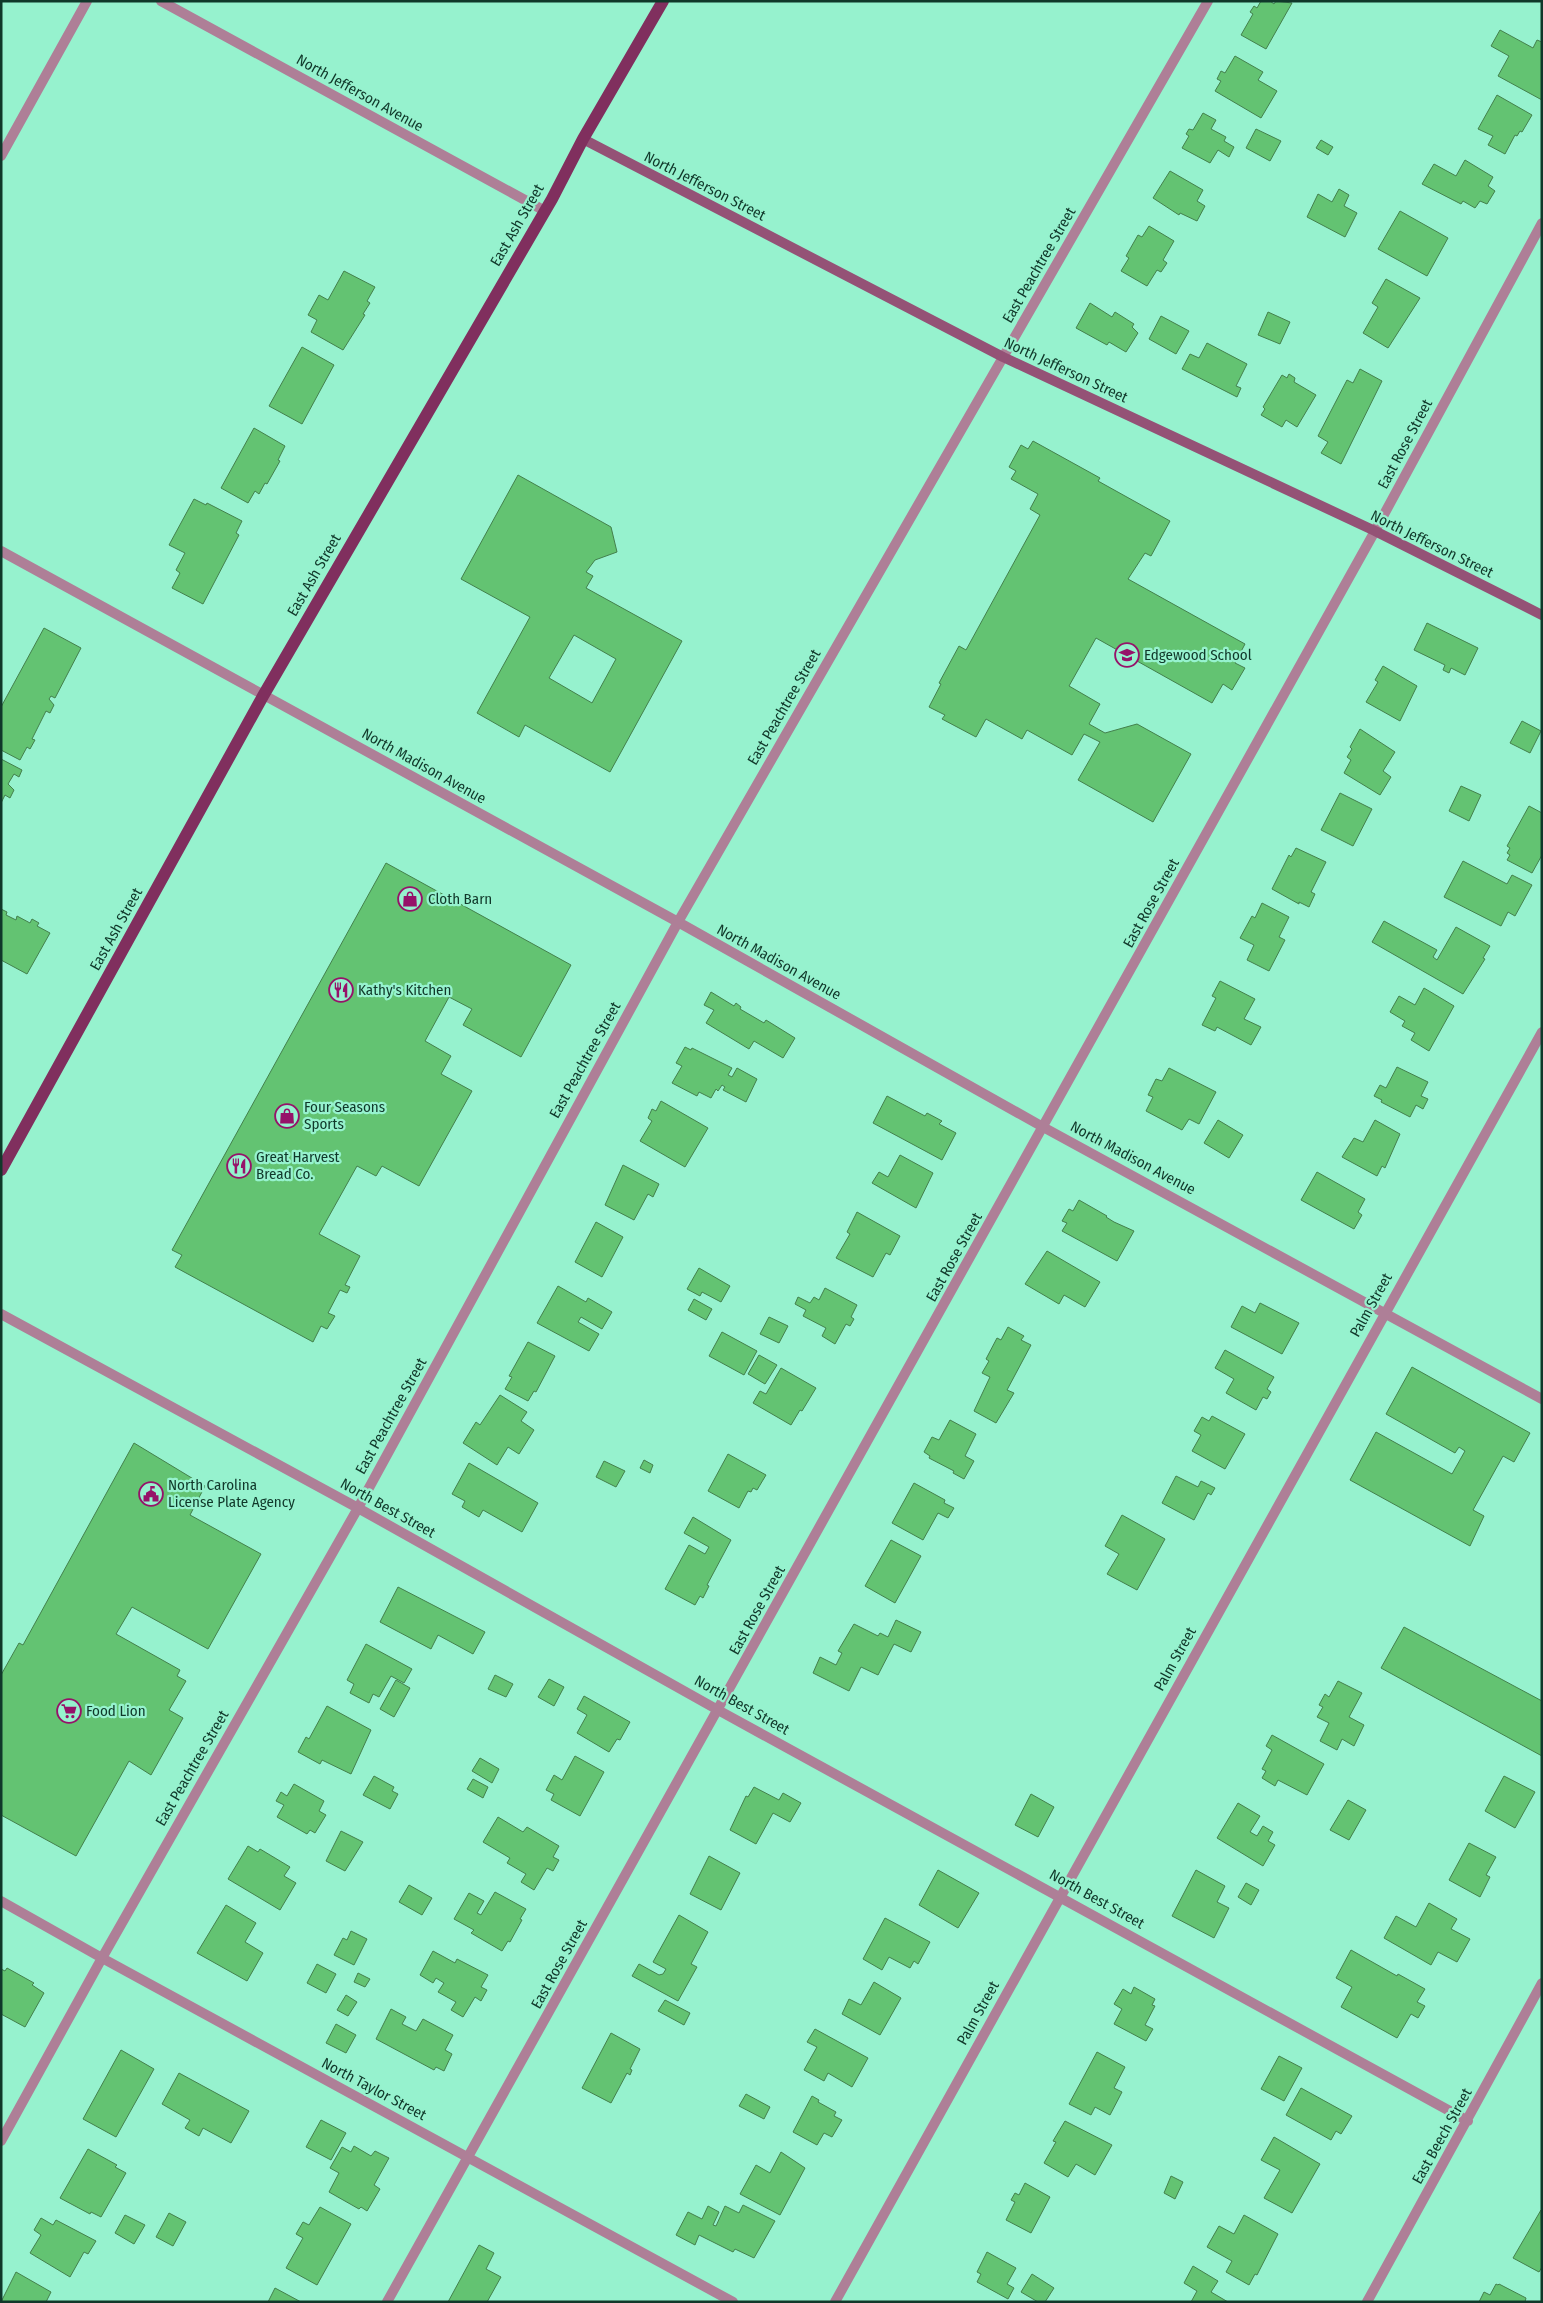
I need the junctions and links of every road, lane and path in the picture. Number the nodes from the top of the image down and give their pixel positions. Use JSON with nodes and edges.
{"nodes":[{"id":1,"x":87,"y":1,"type":"edge"},
{"id":2,"x":161,"y":1,"type":"edge"},
{"id":3,"x":663,"y":1,"type":"edge"},
{"id":4,"x":1208,"y":1,"type":"edge"},
{"id":5,"x":583,"y":139,"type":"junction"},
{"id":6,"x":1,"y":156,"type":"edge"},
{"id":7,"x":545,"y":211,"type":"junction"},
{"id":8,"x":1542,"y":223,"type":"edge"},
{"id":9,"x":1003,"y":358,"type":"junction"},
{"id":10,"x":1375,"y":531,"type":"junction"},
{"id":11,"x":1,"y":551,"type":"edge"},
{"id":12,"x":1542,"y":615,"type":"edge"},
{"id":13,"x":263,"y":696,"type":"junction"},
{"id":14,"x":678,"y":922,"type":"junction"},
{"id":15,"x":1542,"y":1032,"type":"edge"},
{"id":16,"x":1043,"y":1127,"type":"junction"},
{"id":17,"x":1,"y":1170,"type":"edge"},
{"id":18,"x":1384,"y":1312,"type":"junction"},
{"id":19,"x":1,"y":1314,"type":"edge"},
{"id":20,"x":1542,"y":1399,"type":"edge"},
{"id":21,"x":358,"y":1508,"type":"junction"},
{"id":22,"x":718,"y":1710,"type":"junction"},
{"id":23,"x":1060,"y":1896,"type":"junction"},
{"id":24,"x":1,"y":1902,"type":"edge"},
{"id":25,"x":102,"y":1958,"type":"junction"},
{"id":26,"x":1542,"y":1983,"type":"edge"},
{"id":27,"x":1468,"y":2121,"type":"junction"},
{"id":28,"x":1,"y":2141,"type":"edge"},
{"id":29,"x":468,"y":2156,"type":"junction"},
{"id":30,"x":387,"y":2302,"type":"edge"},
{"id":31,"x":733,"y":2302,"type":"edge"},
{"id":32,"x":835,"y":2302,"type":"edge"},
{"id":33,"x":1368,"y":2302,"type":"edge"}],
"edges":[{"from":1,"to":6,"type":"street"},
{"from":2,"to":7,"type":"street","name":"North Jefferson Avenue"},
{"from":3,"to":5,"type":"main road","name":"East Ash Street"},
{"from":4,"to":9,"type":"street","name":"East Peachtree Street"},
{"from":5,"to":7,"type":"main road","name":"East Ash Street"},
{"from":5,"to":9,"type":"street","name":"North Jefferson Street"},
{"from":7,"to":13,"type":"main road","name":"East Ash Street"},
{"from":8,"to":10,"type":"street","name":"East Rose Street"},
{"from":9,"to":10,"type":"street","name":"North Jefferson Street"},
{"from":9,"to":14,"type":"street","name":"East Peachtree Street"},
{"from":10,"to":12,"type":"street","name":"North Jefferson Street"},
{"from":10,"to":16,"type":"street","name":"East Rose Street"},
{"from":11,"to":13,"type":"street","name":"North Madison Avenue"},
{"from":13,"to":14,"type":"street","name":"North Madison Avenue"},
{"from":13,"to":17,"type":"main road","name":"East Ash Street"},
{"from":14,"to":16,"type":"street","name":"North Madison Avenue"},
{"from":14,"to":21,"type":"street","name":"East Peachtree Street"},
{"from":15,"to":18,"type":"street","name":"Palm Street"},
{"from":16,"to":18,"type":"street","name":"North Madison Avenue"},
{"from":16,"to":22,"type":"street","name":"East Rose Street"},
{"from":18,"to":20,"type":"street","name":"North Madison Avenue"},
{"from":18,"to":23,"type":"street","name":"Palm Street"},
{"from":19,"to":21,"type":"street","name":"North Best Street"},
{"from":21,"to":22,"type":"street","name":"North Best Street"},
{"from":21,"to":25,"type":"street","name":"East Peachtree Street"},
{"from":22,"to":23,"type":"street","name":"North Best Street"},
{"from":22,"to":29,"type":"street","name":"East Rose Street"},
{"from":23,"to":27,"type":"street","name":"North Best Street"},
{"from":23,"to":32,"type":"street","name":"Palm Street"},
{"from":24,"to":25,"type":"street","name":"North Taylor Street"},
{"from":25,"to":28,"type":"street","name":"East Peachtree Street"},
{"from":25,"to":29,"type":"street","name":"North Taylor Street"},
{"from":26,"to":27,"type":"street","name":"East Beech Street"},
{"from":27,"to":33,"type":"street","name":"East Beech Street"},
{"from":29,"to":30,"type":"street","name":"East Rose Street"},
{"from":29,"to":31,"type":"street","name":"North Taylor Street"}]}
